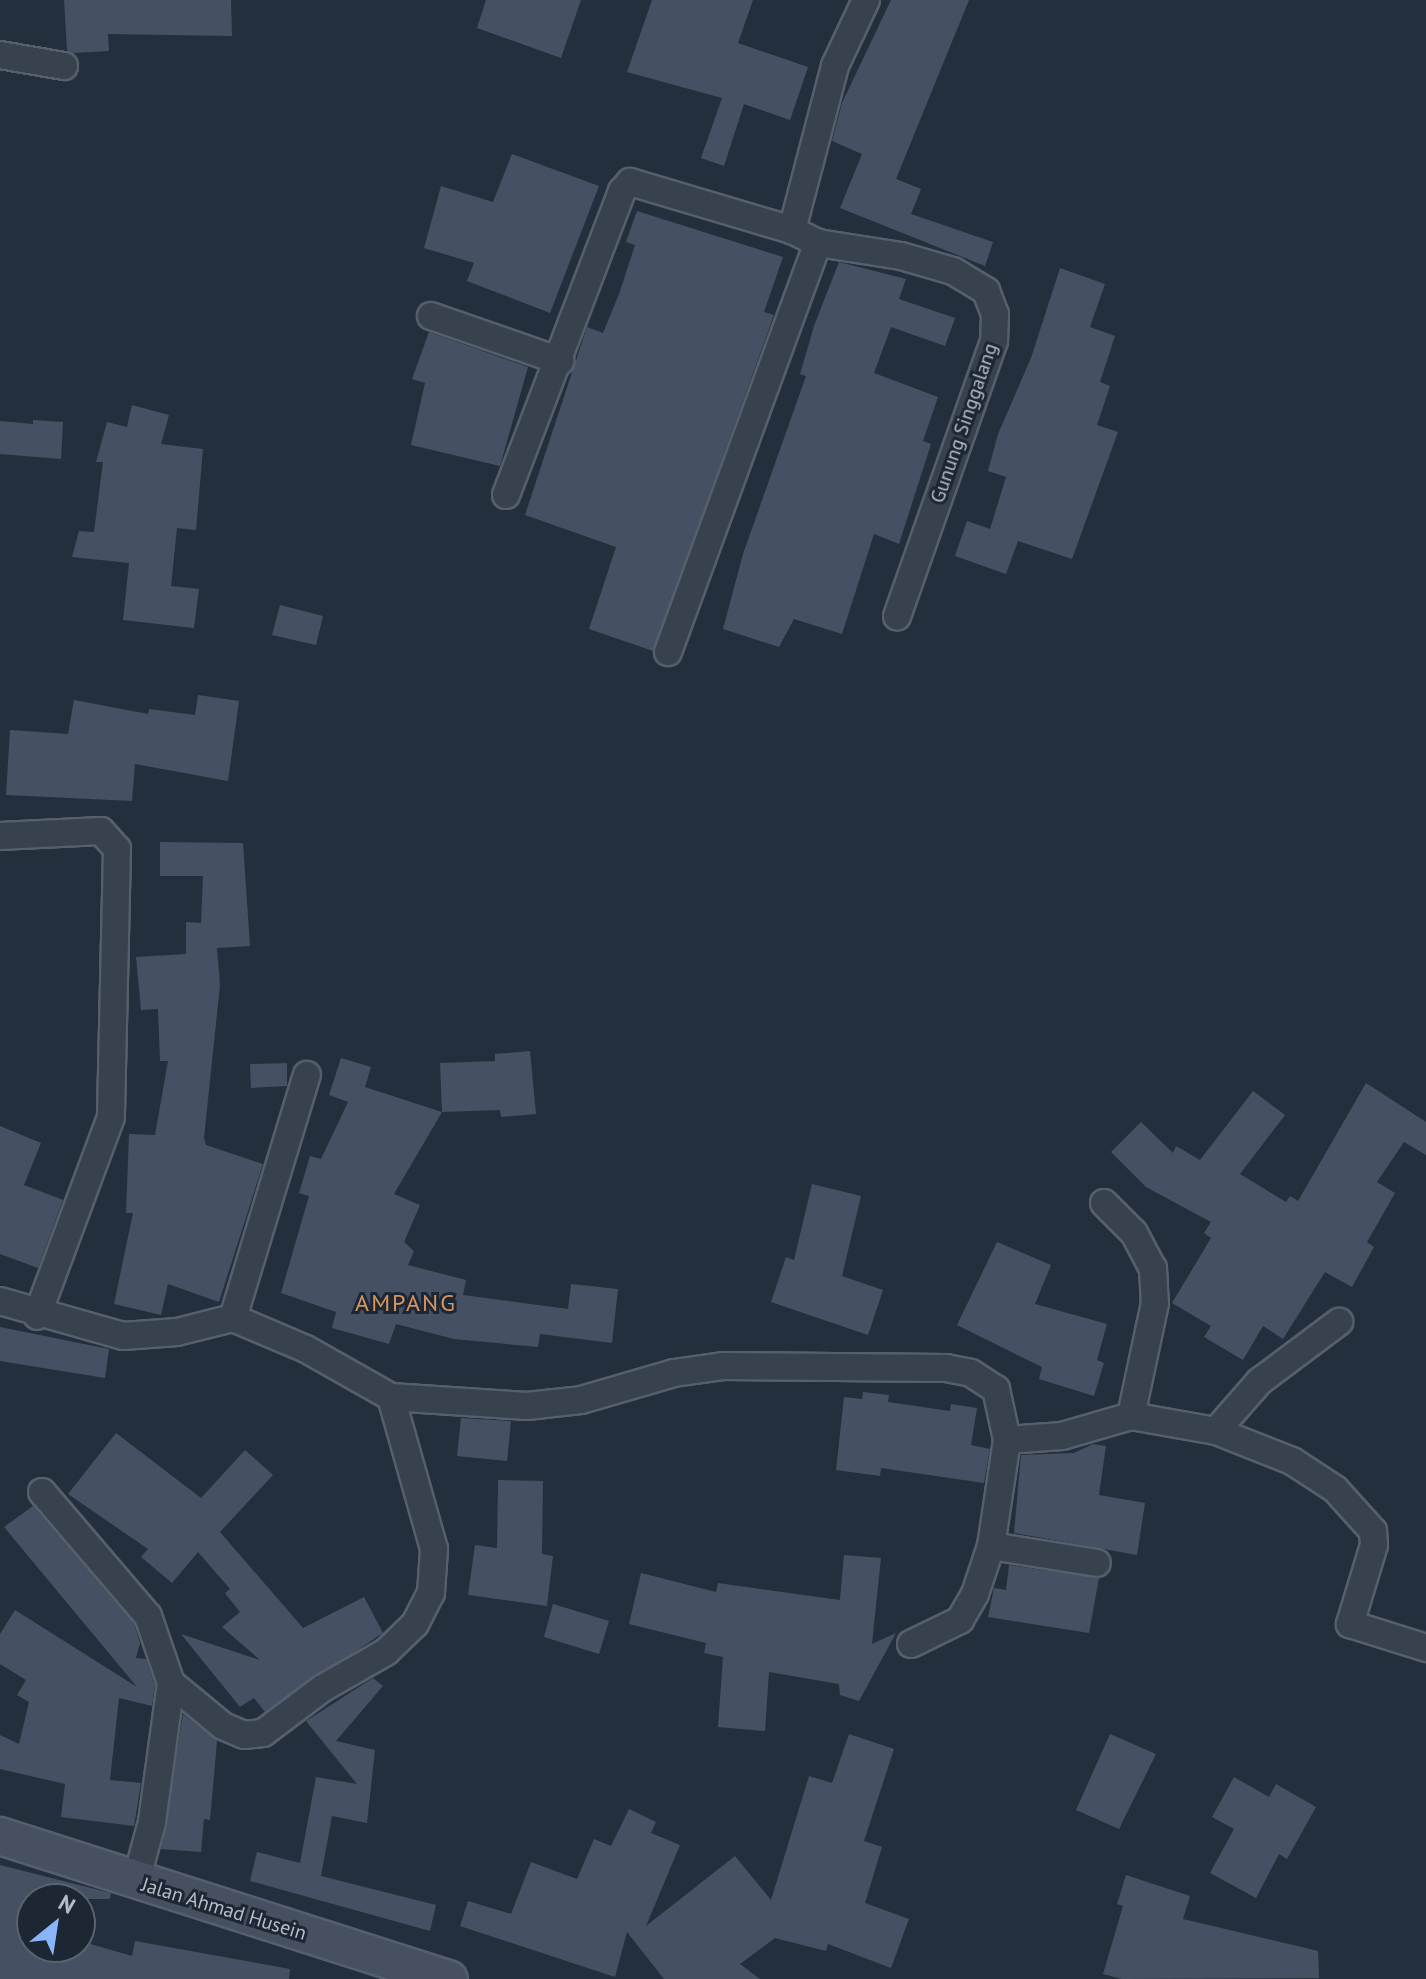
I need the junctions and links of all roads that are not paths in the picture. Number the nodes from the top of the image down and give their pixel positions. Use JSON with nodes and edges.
{"nodes":[{"id":1,"x":866,"y":0,"type":"edge"},
{"id":2,"x":0,"y":55,"type":"edge"},
{"id":3,"x":64,"y":66,"type":"dead end"},
{"id":4,"x":792,"y":230,"type":"junction"},
{"id":5,"x":818,"y":243,"type":"junction"},
{"id":6,"x":431,"y":316,"type":"dead end"},
{"id":7,"x":560,"y":361,"type":"junction"},
{"id":8,"x":506,"y":495,"type":"dead end"},
{"id":9,"x":897,"y":616,"type":"dead end"},
{"id":10,"x":668,"y":652,"type":"dead end"},
{"id":11,"x":0,"y":836,"type":"edge"},
{"id":12,"x":307,"y":1075,"type":"dead end"},
{"id":13,"x":1104,"y":1203,"type":"dead end"},
{"id":14,"x":0,"y":1301,"type":"edge"},
{"id":15,"x":37,"y":1316,"type":"junction"},
{"id":16,"x":233,"y":1318,"type":"junction"},
{"id":17,"x":1339,"y":1322,"type":"dead end"},
{"id":18,"x":391,"y":1397,"type":"junction"},
{"id":19,"x":1131,"y":1416,"type":"junction"},
{"id":20,"x":1216,"y":1431,"type":"junction"},
{"id":21,"x":1007,"y":1440,"type":"junction"},
{"id":22,"x":42,"y":1492,"type":"dead end"},
{"id":23,"x":991,"y":1546,"type":"junction"},
{"id":24,"x":1097,"y":1563,"type":"dead end"},
{"id":25,"x":911,"y":1644,"type":"dead end"},
{"id":26,"x":1426,"y":1648,"type":"edge"},
{"id":27,"x":171,"y":1683,"type":"junction"},
{"id":28,"x":0,"y":1836,"type":"edge"},
{"id":29,"x":136,"y":1881,"type":"junction"},
{"id":30,"x":449,"y":1979,"type":"edge"}],
"edges":[{"from":1,"to":4,"type":"street"},
{"from":2,"to":3,"type":"street"},
{"from":4,"to":5,"type":"street","name":"Gunung Singgalang"},
{"from":4,"to":7,"type":"street","name":"Gunung Singgalang"},
{"from":5,"to":9,"type":"street","name":"Gunung Singgalang"},
{"from":5,"to":10,"type":"street"},
{"from":6,"to":7,"type":"street"},
{"from":7,"to":8,"type":"street"},
{"from":11,"to":15,"type":"street"},
{"from":12,"to":16,"type":"street"},
{"from":13,"to":19,"type":"street"},
{"from":14,"to":15,"type":"street"},
{"from":15,"to":16,"type":"street"},
{"from":16,"to":18,"type":"street"},
{"from":17,"to":20,"type":"street"},
{"from":18,"to":21,"type":"street"},
{"from":18,"to":27,"type":"street"},
{"from":19,"to":20,"type":"street"},
{"from":19,"to":21,"type":"street"},
{"from":20,"to":26,"type":"street"},
{"from":21,"to":23,"type":"street"},
{"from":22,"to":27,"type":"street"},
{"from":23,"to":24,"type":"street"},
{"from":23,"to":25,"type":"street"},
{"from":27,"to":29,"type":"street"},
{"from":28,"to":29,"type":"main road","name":"Jalan Ahmad Husein"},
{"from":29,"to":30,"type":"main road","name":"Jalan Ahmad Husein"}]}
